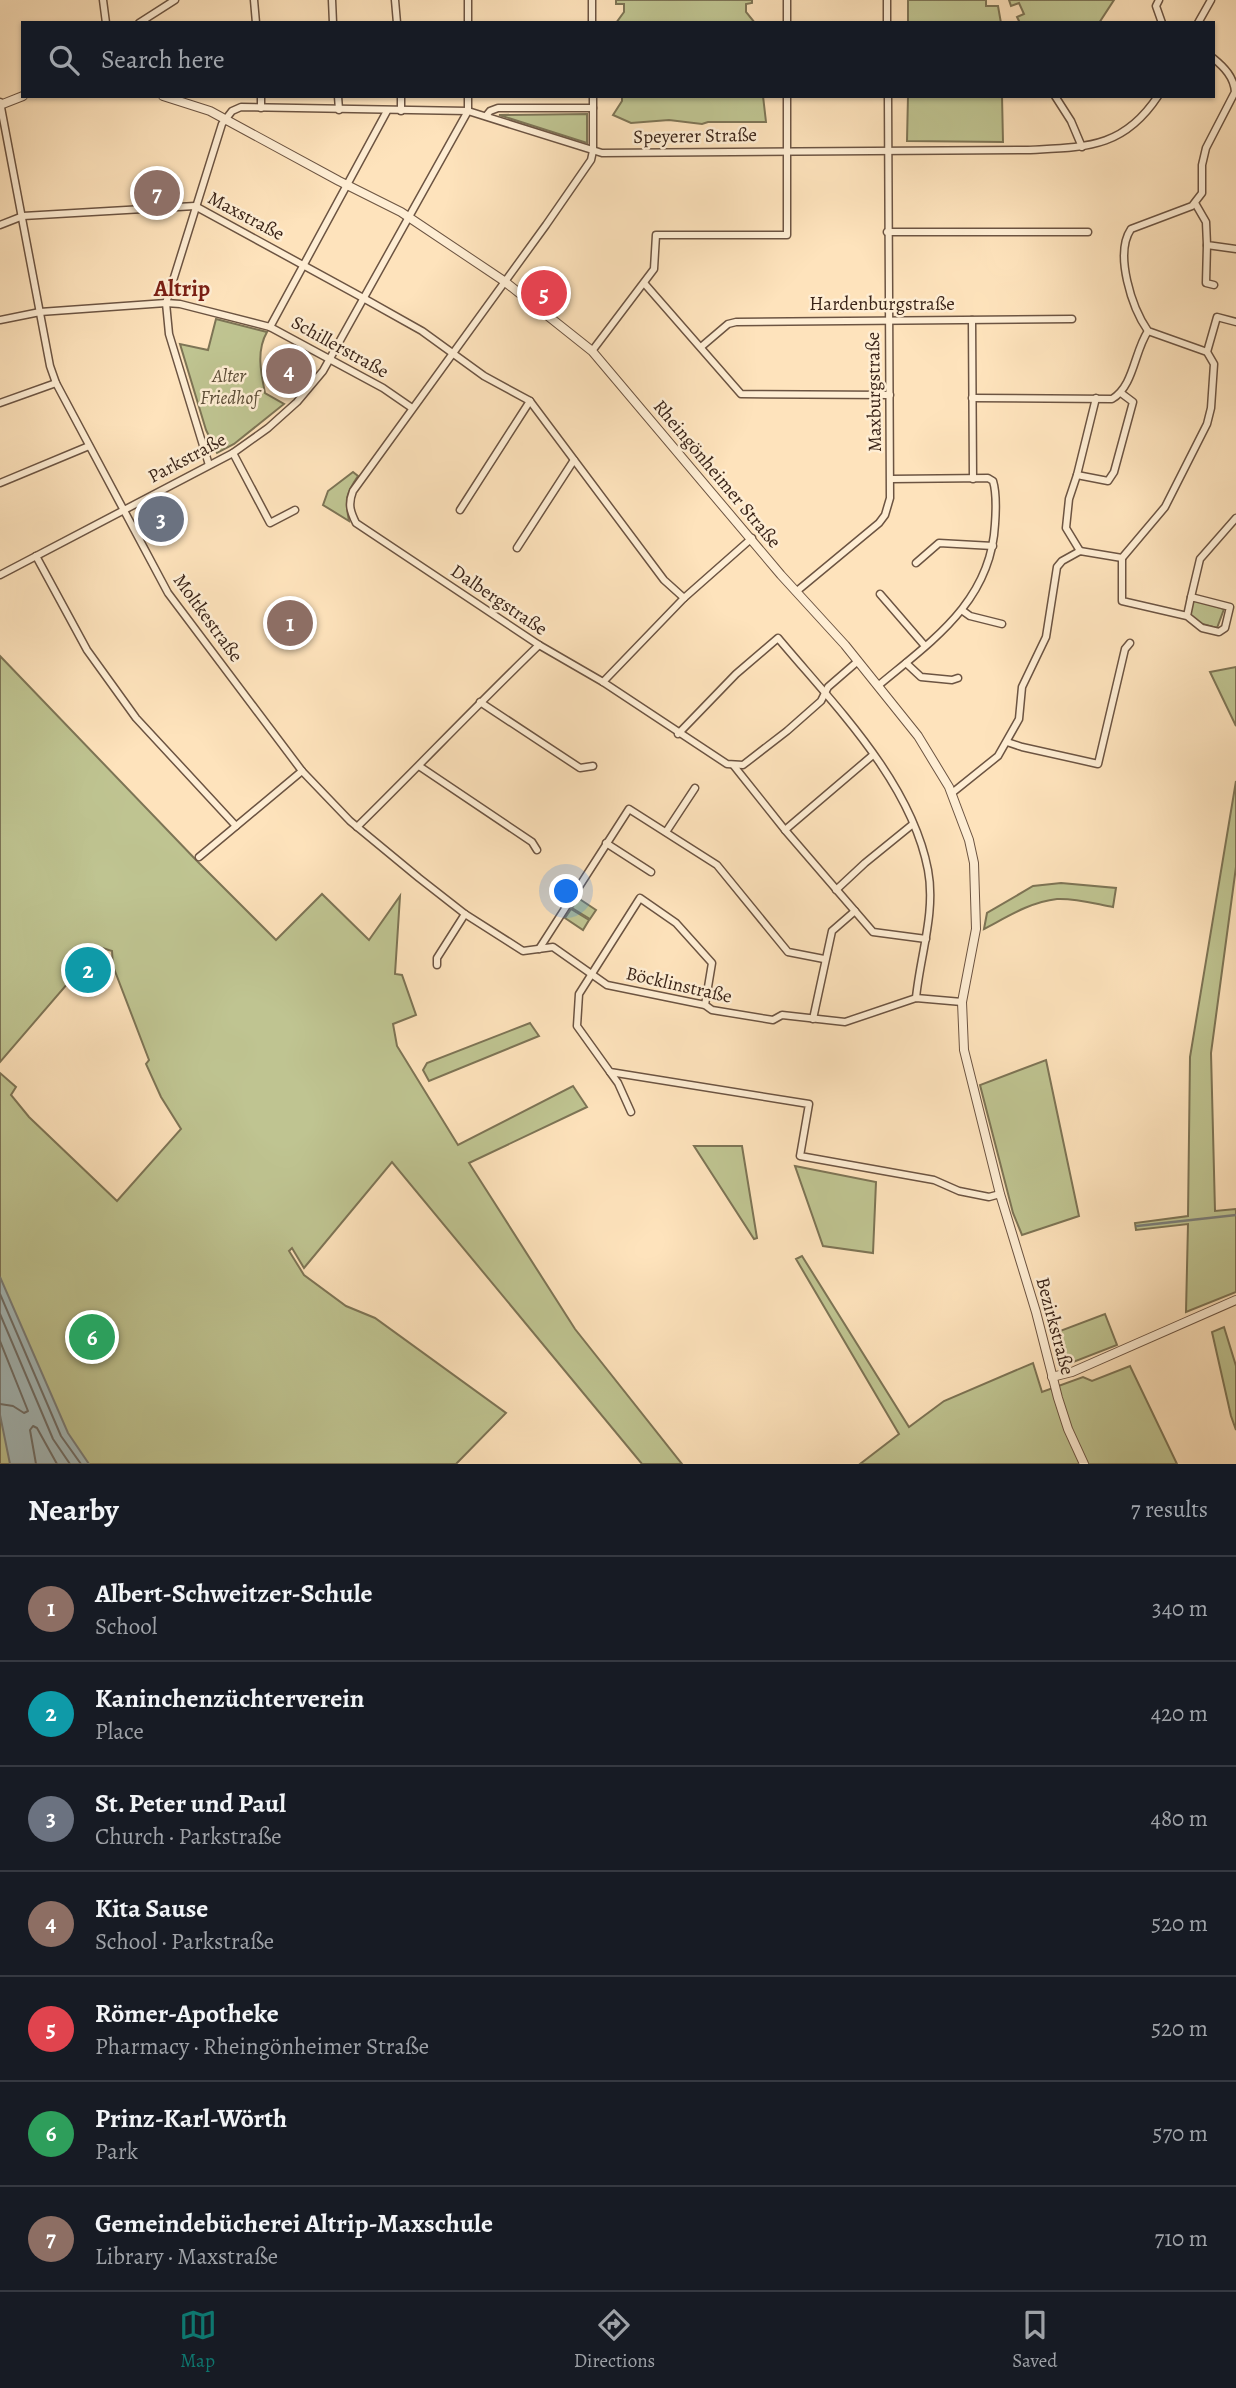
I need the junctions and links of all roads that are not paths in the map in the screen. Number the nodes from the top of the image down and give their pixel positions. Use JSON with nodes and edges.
{"nodes":[{"id":1,"x":103,"y":0,"type":"edge"},
{"id":2,"x":175,"y":0,"type":"edge"},
{"id":3,"x":254,"y":0,"type":"edge"},
{"id":4,"x":332,"y":0,"type":"edge"},
{"id":5,"x":395,"y":0,"type":"edge"},
{"id":6,"x":468,"y":0,"type":"edge"},
{"id":7,"x":592,"y":0,"type":"edge"},
{"id":8,"x":787,"y":0,"type":"edge"},
{"id":9,"x":887,"y":0,"type":"edge"},
{"id":10,"x":1159,"y":0,"type":"edge"},
{"id":11,"x":1211,"y":0,"type":"edge"},
{"id":12,"x":106,"y":21,"type":"edge"},
{"id":13,"x":142,"y":21,"type":"edge"},
{"id":14,"x":256,"y":21,"type":"edge"},
{"id":15,"x":333,"y":21,"type":"edge"},
{"id":16,"x":397,"y":21,"type":"edge"},
{"id":17,"x":468,"y":21,"type":"edge"},
{"id":18,"x":592,"y":21,"type":"edge"},
{"id":19,"x":787,"y":21,"type":"edge"},
{"id":20,"x":887,"y":21,"type":"edge"},
{"id":21,"x":1161,"y":21,"type":"edge"},
{"id":22,"x":1199,"y":21,"type":"edge"},
{"id":23,"x":1215,"y":60,"type":"edge"},
{"id":24,"x":1236,"y":92,"type":"edge"},
{"id":25,"x":21,"y":97,"type":"edge"},
{"id":26,"x":170,"y":98,"type":"edge"},
{"id":27,"x":261,"y":98,"type":"edge"},
{"id":28,"x":338,"y":98,"type":"edge"},
{"id":29,"x":401,"y":98,"type":"edge"},
{"id":30,"x":468,"y":98,"type":"edge"},
{"id":31,"x":593,"y":98,"type":"edge"},
{"id":32,"x":787,"y":98,"type":"edge"},
{"id":33,"x":888,"y":98,"type":"edge"},
{"id":34,"x":1056,"y":98,"type":"edge"},
{"id":35,"x":1156,"y":98,"type":"edge"},
{"id":36,"x":0,"y":104,"type":"edge"},
{"id":37,"x":261,"y":108,"type":"junction"},
{"id":38,"x":593,"y":108,"type":"junction"},
{"id":39,"x":339,"y":110,"type":"junction"},
{"id":40,"x":387,"y":111,"type":"junction"},
{"id":41,"x":401,"y":111,"type":"junction"},
{"id":42,"x":468,"y":111,"type":"junction"},
{"id":43,"x":486,"y":116,"type":"junction"},
{"id":44,"x":226,"y":119,"type":"junction"},
{"id":45,"x":1082,"y":148,"type":"junction"},
{"id":46,"x":786,"y":150,"type":"junction"},
{"id":47,"x":593,"y":151,"type":"junction"},
{"id":48,"x":888,"y":151,"type":"junction"},
{"id":49,"x":347,"y":185,"type":"junction"},
{"id":50,"x":1195,"y":203,"type":"junction"},
{"id":51,"x":195,"y":206,"type":"junction"},
{"id":52,"x":23,"y":216,"type":"junction"},
{"id":53,"x":409,"y":218,"type":"junction"},
{"id":54,"x":0,"y":225,"type":"edge"},
{"id":55,"x":887,"y":232,"type":"junction"},
{"id":56,"x":1088,"y":232,"type":"dead end"},
{"id":57,"x":1207,"y":245,"type":"junction"},
{"id":58,"x":1236,"y":249,"type":"edge"},
{"id":59,"x":303,"y":265,"type":"junction"},
{"id":60,"x":503,"y":281,"type":"junction"},
{"id":61,"x":644,"y":283,"type":"junction"},
{"id":62,"x":1214,"y":285,"type":"dead end"},
{"id":63,"x":365,"y":299,"type":"junction"},
{"id":64,"x":166,"y":303,"type":"junction"},
{"id":65,"x":40,"y":312,"type":"junction"},
{"id":66,"x":889,"y":319,"type":"junction"},
{"id":67,"x":0,"y":320,"type":"edge"},
{"id":68,"x":972,"y":320,"type":"junction"},
{"id":69,"x":1072,"y":320,"type":"dead end"},
{"id":70,"x":1236,"y":322,"type":"edge"},
{"id":71,"x":270,"y":327,"type":"junction"},
{"id":72,"x":1148,"y":331,"type":"junction"},
{"id":73,"x":701,"y":347,"type":"junction"},
{"id":74,"x":592,"y":351,"type":"junction"},
{"id":75,"x":1207,"y":352,"type":"junction"},
{"id":76,"x":452,"y":353,"type":"junction"},
{"id":77,"x":331,"y":360,"type":"junction"},
{"id":78,"x":56,"y":383,"type":"junction"},
{"id":79,"x":1121,"y":393,"type":"junction"},
{"id":80,"x":890,"y":396,"type":"junction"},
{"id":81,"x":972,"y":398,"type":"junction"},
{"id":82,"x":1096,"y":398,"type":"junction"},
{"id":83,"x":530,"y":401,"type":"junction"},
{"id":84,"x":0,"y":403,"type":"edge"},
{"id":85,"x":412,"y":408,"type":"junction"},
{"id":86,"x":89,"y":446,"type":"junction"},
{"id":87,"x":233,"y":453,"type":"junction"},
{"id":88,"x":574,"y":460,"type":"junction"},
{"id":89,"x":209,"y":465,"type":"junction"},
{"id":90,"x":1077,"y":475,"type":"junction"},
{"id":91,"x":891,"y":479,"type":"junction"},
{"id":92,"x":973,"y":479,"type":"junction"},
{"id":93,"x":0,"y":484,"type":"edge"},
{"id":94,"x":123,"y":509,"type":"junction"},
{"id":95,"x":295,"y":510,"type":"dead end"},
{"id":96,"x":460,"y":510,"type":"dead end"},
{"id":97,"x":1236,"y":518,"type":"edge"},
{"id":98,"x":752,"y":538,"type":"junction"},
{"id":99,"x":993,"y":546,"type":"junction"},
{"id":100,"x":517,"y":548,"type":"dead end"},
{"id":101,"x":1080,"y":551,"type":"junction"},
{"id":102,"x":36,"y":556,"type":"junction"},
{"id":103,"x":1122,"y":558,"type":"junction"},
{"id":104,"x":916,"y":563,"type":"dead end"},
{"id":105,"x":0,"y":575,"type":"edge"},
{"id":106,"x":797,"y":591,"type":"junction"},
{"id":107,"x":880,"y":594,"type":"dead end"},
{"id":108,"x":1191,"y":597,"type":"junction"},
{"id":109,"x":684,"y":598,"type":"junction"},
{"id":110,"x":962,"y":611,"type":"junction"},
{"id":111,"x":1187,"y":616,"type":"junction"},
{"id":112,"x":1002,"y":624,"type":"dead end"},
{"id":113,"x":1130,"y":643,"type":"dead end"},
{"id":114,"x":539,"y":645,"type":"junction"},
{"id":115,"x":925,"y":646,"type":"junction"},
{"id":116,"x":858,"y":661,"type":"junction"},
{"id":117,"x":906,"y":663,"type":"junction"},
{"id":118,"x":958,"y":678,"type":"dead end"},
{"id":119,"x":603,"y":682,"type":"junction"},
{"id":120,"x":878,"y":685,"type":"junction"},
{"id":121,"x":825,"y":694,"type":"junction"},
{"id":122,"x":480,"y":702,"type":"junction"},
{"id":123,"x":678,"y":734,"type":"junction"},
{"id":124,"x":1007,"y":742,"type":"junction"},
{"id":125,"x":873,"y":755,"type":"junction"},
{"id":126,"x":419,"y":766,"type":"junction"},
{"id":127,"x":593,"y":766,"type":"dead end"},
{"id":128,"x":734,"y":766,"type":"junction"},
{"id":129,"x":302,"y":771,"type":"junction"},
{"id":130,"x":695,"y":788,"type":"dead end"},
{"id":131,"x":952,"y":793,"type":"junction"},
{"id":132,"x":913,"y":824,"type":"junction"},
{"id":133,"x":236,"y":826,"type":"junction"},
{"id":134,"x":357,"y":827,"type":"junction"},
{"id":135,"x":785,"y":830,"type":"junction"},
{"id":136,"x":666,"y":832,"type":"junction"},
{"id":137,"x":606,"y":844,"type":"junction"},
{"id":138,"x":537,"y":850,"type":"dead end"},
{"id":139,"x":200,"y":857,"type":"dead end"},
{"id":140,"x":651,"y":873,"type":"dead end"},
{"id":141,"x":836,"y":890,"type":"junction"},
{"id":142,"x":855,"y":911,"type":"junction"},
{"id":143,"x":465,"y":914,"type":"junction"},
{"id":144,"x":926,"y":939,"type":"junction"},
{"id":145,"x":539,"y":949,"type":"junction"},
{"id":146,"x":824,"y":959,"type":"junction"},
{"id":147,"x":437,"y":965,"type":"dead end"},
{"id":148,"x":592,"y":974,"type":"junction"},
{"id":149,"x":916,"y":998,"type":"junction"},
{"id":150,"x":962,"y":1002,"type":"junction"},
{"id":151,"x":705,"y":1005,"type":"junction"},
{"id":152,"x":813,"y":1019,"type":"junction"},
{"id":153,"x":610,"y":1072,"type":"junction"},
{"id":154,"x":631,"y":1112,"type":"dead end"},
{"id":155,"x":1000,"y":1194,"type":"junction"},
{"id":156,"x":1236,"y":1300,"type":"edge"},
{"id":157,"x":1052,"y":1377,"type":"junction"},
{"id":158,"x":1084,"y":1464,"type":"edge"}],
"edges":[{"from":1,"to":12,"type":"street"},
{"from":2,"to":13,"type":"street"},
{"from":3,"to":14,"type":"street"},
{"from":4,"to":15,"type":"street"},
{"from":5,"to":16,"type":"street"},
{"from":6,"to":17,"type":"street"},
{"from":7,"to":18,"type":"street"},
{"from":8,"to":19,"type":"street"},
{"from":9,"to":20,"type":"street"},
{"from":10,"to":21,"type":"street"},
{"from":11,"to":22,"type":"street"},
{"from":23,"to":24,"type":"street"},
{"from":24,"to":50,"type":"street"},
{"from":25,"to":36,"type":"street"},
{"from":26,"to":44,"type":"street","name":"Rheingönheimer Straße"},
{"from":27,"to":37,"type":"street"},
{"from":28,"to":39,"type":"street"},
{"from":29,"to":41,"type":"street"},
{"from":30,"to":42,"type":"street"},
{"from":31,"to":38,"type":"street"},
{"from":32,"to":46,"type":"street"},
{"from":33,"to":48,"type":"street","name":"Maxburgstraße"},
{"from":34,"to":45,"type":"street"},
{"from":35,"to":45,"type":"street","name":"Speyerer Straße"},
{"from":36,"to":52,"type":"street","name":"Moltkestraße"},
{"from":37,"to":39,"type":"street","name":"Speyerer Straße"},
{"from":37,"to":44,"type":"street","name":"Speyerer Straße"},
{"from":38,"to":43,"type":"street"},
{"from":38,"to":47,"type":"street"},
{"from":39,"to":40,"type":"street","name":"Speyerer Straße"},
{"from":40,"to":41,"type":"street","name":"Speyerer Straße"},
{"from":40,"to":49,"type":"street"},
{"from":41,"to":42,"type":"street","name":"Speyerer Straße"},
{"from":42,"to":43,"type":"street","name":"Speyerer Straße"},
{"from":42,"to":53,"type":"street","name":"Parkstraße"},
{"from":43,"to":47,"type":"street","name":"Speyerer Straße"},
{"from":44,"to":49,"type":"street","name":"Rheingönheimer Straße"},
{"from":44,"to":51,"type":"street"},
{"from":45,"to":48,"type":"street","name":"Speyerer Straße"},
{"from":46,"to":47,"type":"street","name":"Speyerer Straße"},
{"from":46,"to":48,"type":"street","name":"Speyerer Straße"},
{"from":46,"to":61,"type":"street"},
{"from":47,"to":60,"type":"street","name":"Dalbergstraße"},
{"from":48,"to":55,"type":"street","name":"Maxburgstraße"},
{"from":49,"to":53,"type":"street","name":"Rheingönheimer Straße"},
{"from":49,"to":59,"type":"street"},
{"from":50,"to":57,"type":"street"},
{"from":50,"to":72,"type":"street"},
{"from":51,"to":52,"type":"street","name":"Maxstraße"},
{"from":51,"to":59,"type":"street","name":"Maxstraße"},
{"from":51,"to":64,"type":"street"},
{"from":52,"to":54,"type":"street","name":"Maxstraße"},
{"from":52,"to":65,"type":"street","name":"Moltkestraße"},
{"from":53,"to":60,"type":"street","name":"Rheingönheimer Straße"},
{"from":53,"to":63,"type":"street","name":"Parkstraße"},
{"from":55,"to":56,"type":"street"},
{"from":55,"to":66,"type":"street","name":"Maxburgstraße"},
{"from":57,"to":58,"type":"street"},
{"from":57,"to":62,"type":"street"},
{"from":59,"to":63,"type":"street","name":"Maxstraße"},
{"from":59,"to":71,"type":"street"},
{"from":60,"to":74,"type":"street","name":"Rheingönheimer Straße"},
{"from":60,"to":76,"type":"street","name":"Dalbergstraße"},
{"from":61,"to":73,"type":"street"},
{"from":61,"to":74,"type":"street"},
{"from":63,"to":76,"type":"street","name":"Maxstraße"},
{"from":63,"to":77,"type":"street","name":"Parkstraße"},
{"from":64,"to":65,"type":"street","name":"Schillerstraße"},
{"from":64,"to":71,"type":"street","name":"Schillerstraße"},
{"from":64,"to":89,"type":"street"},
{"from":65,"to":67,"type":"street","name":"Schillerstraße"},
{"from":65,"to":78,"type":"street","name":"Moltkestraße"},
{"from":66,"to":68,"type":"street","name":"Hardenburgstraße"},
{"from":66,"to":73,"type":"street","name":"Hardenburgstraße"},
{"from":66,"to":80,"type":"street","name":"Maxburgstraße"},
{"from":68,"to":69,"type":"street","name":"Hardenburgstraße"},
{"from":68,"to":81,"type":"street"},
{"from":70,"to":75,"type":"street"},
{"from":71,"to":77,"type":"street","name":"Schillerstraße"},
{"from":72,"to":75,"type":"street"},
{"from":72,"to":79,"type":"street"},
{"from":73,"to":80,"type":"street"},
{"from":74,"to":98,"type":"street","name":"Rheingönheimer Straße"},
{"from":75,"to":103,"type":"street"},
{"from":76,"to":83,"type":"street","name":"Maxstraße"},
{"from":76,"to":85,"type":"street","name":"Dalbergstraße"},
{"from":77,"to":85,"type":"street","name":"Schillerstraße"},
{"from":77,"to":87,"type":"street","name":"Parkstraße"},
{"from":78,"to":84,"type":"street"},
{"from":78,"to":86,"type":"street","name":"Moltkestraße"},
{"from":79,"to":82,"type":"street"},
{"from":79,"to":90,"type":"street"},
{"from":80,"to":91,"type":"street","name":"Maxburgstraße"},
{"from":81,"to":82,"type":"street"},
{"from":81,"to":92,"type":"street"},
{"from":82,"to":90,"type":"street"},
{"from":83,"to":88,"type":"street"},
{"from":83,"to":96,"type":"street"},
{"from":85,"to":114,"type":"street","name":"Dalbergstraße"},
{"from":86,"to":93,"type":"street"},
{"from":86,"to":94,"type":"street","name":"Moltkestraße"},
{"from":87,"to":89,"type":"street","name":"Parkstraße"},
{"from":87,"to":95,"type":"street"},
{"from":88,"to":100,"type":"street"},
{"from":88,"to":109,"type":"street"},
{"from":89,"to":94,"type":"street","name":"Parkstraße"},
{"from":90,"to":101,"type":"street"},
{"from":91,"to":92,"type":"street"},
{"from":91,"to":106,"type":"street","name":"Maxburgstraße"},
{"from":92,"to":99,"type":"street"},
{"from":94,"to":102,"type":"street","name":"Parkstraße"},
{"from":94,"to":129,"type":"street","name":"Moltkestraße"},
{"from":97,"to":108,"type":"street"},
{"from":98,"to":106,"type":"street","name":"Rheingönheimer Straße"},
{"from":98,"to":109,"type":"street"},
{"from":99,"to":104,"type":"street"},
{"from":99,"to":110,"type":"street"},
{"from":101,"to":103,"type":"street"},
{"from":101,"to":124,"type":"street"},
{"from":102,"to":105,"type":"street","name":"Parkstraße"},
{"from":102,"to":133,"type":"street"},
{"from":103,"to":111,"type":"street"},
{"from":106,"to":116,"type":"street","name":"Rheingönheimer Straße"},
{"from":107,"to":115,"type":"street"},
{"from":108,"to":111,"type":"street"},
{"from":108,"to":111,"type":"street"},
{"from":109,"to":119,"type":"street"},
{"from":110,"to":112,"type":"street"},
{"from":110,"to":115,"type":"street"},
{"from":113,"to":124,"type":"street"},
{"from":114,"to":119,"type":"street","name":"Dalbergstraße"},
{"from":114,"to":122,"type":"street"},
{"from":115,"to":117,"type":"street"},
{"from":116,"to":120,"type":"street","name":"Rheingönheimer Straße"},
{"from":116,"to":121,"type":"street"},
{"from":117,"to":118,"type":"street"},
{"from":117,"to":120,"type":"street"},
{"from":119,"to":123,"type":"street","name":"Dalbergstraße"},
{"from":120,"to":131,"type":"street","name":"Rheingönheimer Straße"},
{"from":121,"to":123,"type":"street"},
{"from":121,"to":125,"type":"street"},
{"from":121,"to":128,"type":"street"},
{"from":122,"to":126,"type":"street"},
{"from":122,"to":127,"type":"street"},
{"from":123,"to":128,"type":"street","name":"Dalbergstraße"},
{"from":124,"to":131,"type":"street"},
{"from":125,"to":132,"type":"street"},
{"from":125,"to":135,"type":"street"},
{"from":126,"to":134,"type":"street"},
{"from":126,"to":138,"type":"street"},
{"from":128,"to":135,"type":"street"},
{"from":129,"to":133,"type":"street"},
{"from":129,"to":134,"type":"street","name":"Moltkestraße"},
{"from":130,"to":136,"type":"street"},
{"from":131,"to":150,"type":"street","name":"Rheingönheimer Straße"},
{"from":132,"to":141,"type":"street"},
{"from":132,"to":144,"type":"street"},
{"from":133,"to":139,"type":"street"},
{"from":134,"to":143,"type":"street","name":"Moltkestraße"},
{"from":135,"to":141,"type":"street"},
{"from":136,"to":137,"type":"street"},
{"from":136,"to":146,"type":"street"},
{"from":137,"to":140,"type":"street"},
{"from":137,"to":145,"type":"street"},
{"from":141,"to":142,"type":"street"},
{"from":142,"to":144,"type":"street"},
{"from":142,"to":146,"type":"street"},
{"from":143,"to":145,"type":"street","name":"Böcklinstraße"},
{"from":143,"to":147,"type":"street"},
{"from":144,"to":149,"type":"street"},
{"from":145,"to":148,"type":"street","name":"Böcklinstraße"},
{"from":146,"to":152,"type":"street"},
{"from":148,"to":151,"type":"street","name":"Böcklinstraße"},
{"from":148,"to":151,"type":"street"},
{"from":148,"to":153,"type":"street"},
{"from":149,"to":150,"type":"street","name":"Böcklinstraße"},
{"from":149,"to":152,"type":"street","name":"Böcklinstraße"},
{"from":150,"to":155,"type":"street","name":"Bezirkstraße"},
{"from":151,"to":152,"type":"street","name":"Böcklinstraße"},
{"from":153,"to":154,"type":"street"},
{"from":153,"to":155,"type":"street"},
{"from":155,"to":157,"type":"street","name":"Bezirkstraße"},
{"from":156,"to":157,"type":"street"},
{"from":157,"to":158,"type":"street","name":"Bezirkstraße"}]}
